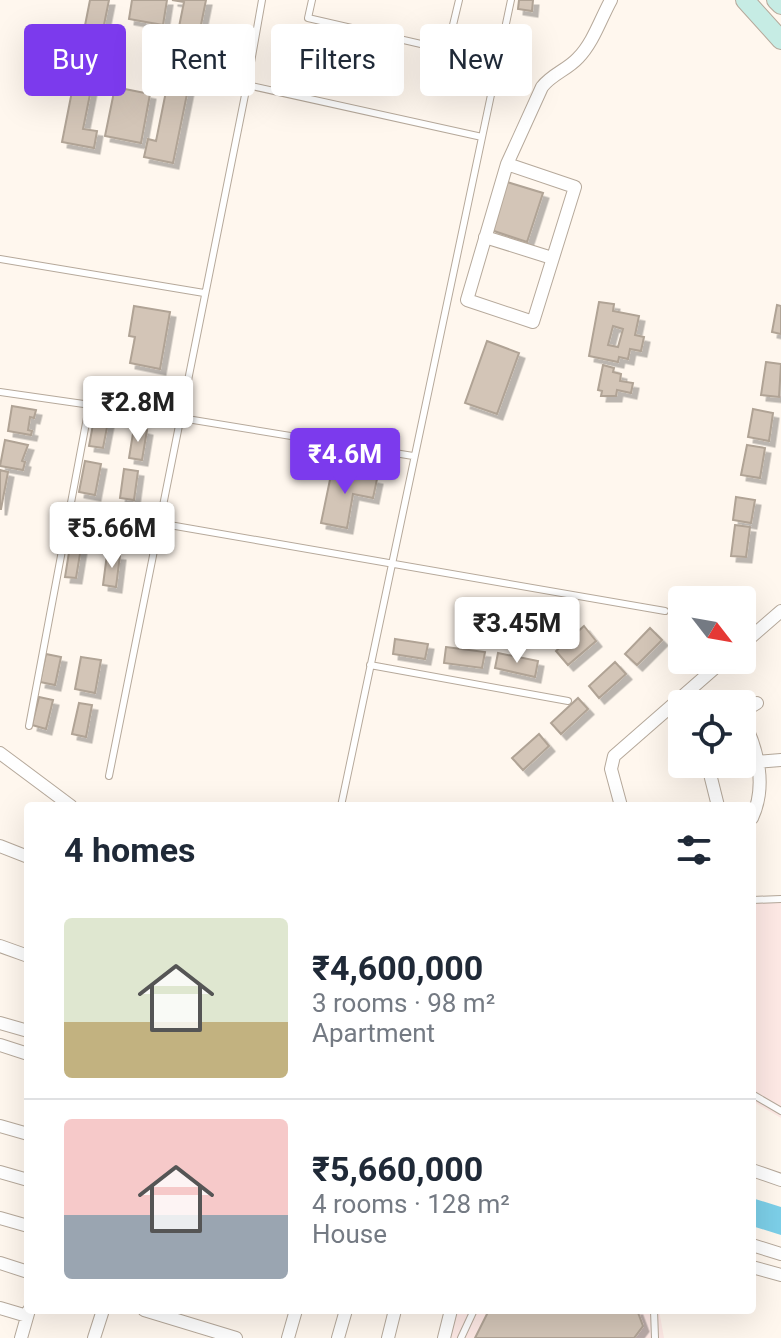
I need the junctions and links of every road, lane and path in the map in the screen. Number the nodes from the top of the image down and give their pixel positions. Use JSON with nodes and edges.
{"nodes":[{"id":1,"x":262,"y":0,"type":"edge"},
{"id":2,"x":312,"y":0,"type":"edge"},
{"id":3,"x":459,"y":0,"type":"edge"},
{"id":4,"x":511,"y":0,"type":"edge"},
{"id":5,"x":611,"y":0,"type":"edge"},
{"id":6,"x":745,"y":0,"type":"edge"},
{"id":7,"x":776,"y":0,"type":"edge"},
{"id":8,"x":781,"y":5,"type":"edge"},
{"id":9,"x":255,"y":40,"type":"edge"},
{"id":10,"x":781,"y":40,"type":"edge"},
{"id":11,"x":255,"y":87,"type":"edge"},
{"id":12,"x":245,"y":96,"type":"edge"},
{"id":13,"x":482,"y":137,"type":"junction"},
{"id":14,"x":507,"y":164,"type":"junction"},
{"id":15,"x":485,"y":237,"type":"junction"},
{"id":16,"x":552,"y":258,"type":"junction"},
{"id":17,"x":0,"y":259,"type":"edge"},
{"id":18,"x":204,"y":293,"type":"junction"},
{"id":19,"x":0,"y":395,"type":"edge"},
{"id":20,"x":89,"y":407,"type":"junction"},
{"id":21,"x":181,"y":418,"type":"junction"},
{"id":22,"x":413,"y":456,"type":"junction"},
{"id":23,"x":158,"y":523,"type":"junction"},
{"id":24,"x":391,"y":564,"type":"junction"},
{"id":25,"x":665,"y":611,"type":"dead end"},
{"id":26,"x":781,"y":611,"type":"edge"},
{"id":27,"x":756,"y":633,"type":"edge"},
{"id":28,"x":370,"y":665,"type":"junction"},
{"id":29,"x":708,"y":674,"type":"edge"},
{"id":30,"x":568,"y":701,"type":"dead end"},
{"id":31,"x":757,"y":703,"type":"dead end"},
{"id":32,"x":29,"y":726,"type":"dead end"},
{"id":33,"x":0,"y":753,"type":"edge"},
{"id":34,"x":781,"y":760,"type":"edge"},
{"id":35,"x":758,"y":761,"type":"junction"},
{"id":36,"x":109,"y":776,"type":"dead end"},
{"id":37,"x":711,"y":778,"type":"edge"},
{"id":38,"x":66,"y":802,"type":"edge"},
{"id":39,"x":342,"y":802,"type":"edge"},
{"id":40,"x":620,"y":802,"type":"edge"},
{"id":41,"x":717,"y":802,"type":"edge"},
{"id":42,"x":756,"y":810,"type":"edge"},
{"id":43,"x":0,"y":846,"type":"edge"},
{"id":44,"x":24,"y":855,"type":"edge"},
{"id":45,"x":781,"y":899,"type":"edge"},
{"id":46,"x":756,"y":900,"type":"edge"},
{"id":47,"x":0,"y":946,"type":"edge"},
{"id":48,"x":24,"y":955,"type":"edge"},
{"id":49,"x":0,"y":1023,"type":"edge"},
{"id":50,"x":24,"y":1030,"type":"edge"},
{"id":51,"x":0,"y":1045,"type":"edge"},
{"id":52,"x":24,"y":1053,"type":"edge"},
{"id":53,"x":756,"y":1096,"type":"edge"},
{"id":54,"x":781,"y":1111,"type":"edge"},
{"id":55,"x":0,"y":1126,"type":"edge"},
{"id":56,"x":24,"y":1133,"type":"edge"},
{"id":57,"x":756,"y":1171,"type":"edge"},
{"id":58,"x":0,"y":1172,"type":"edge"},
{"id":59,"x":24,"y":1179,"type":"edge"},
{"id":60,"x":781,"y":1180,"type":"edge"},
{"id":61,"x":0,"y":1218,"type":"edge"},
{"id":62,"x":24,"y":1225,"type":"edge"},
{"id":63,"x":756,"y":1246,"type":"edge"},
{"id":64,"x":781,"y":1254,"type":"edge"},
{"id":65,"x":0,"y":1263,"type":"edge"},
{"id":66,"x":756,"y":1268,"type":"edge"},
{"id":67,"x":24,"y":1271,"type":"edge"},
{"id":68,"x":781,"y":1275,"type":"edge"},
{"id":69,"x":0,"y":1308,"type":"edge"},
{"id":70,"x":24,"y":1312,"type":"edge"},
{"id":71,"x":28,"y":1314,"type":"edge"},
{"id":72,"x":102,"y":1314,"type":"edge"},
{"id":73,"x":157,"y":1314,"type":"edge"},
{"id":74,"x":293,"y":1314,"type":"edge"},
{"id":75,"x":345,"y":1314,"type":"edge"},
{"id":76,"x":394,"y":1314,"type":"edge"},
{"id":77,"x":450,"y":1314,"type":"edge"},
{"id":78,"x":472,"y":1314,"type":"edge"},
{"id":79,"x":654,"y":1314,"type":"edge"},
{"id":80,"x":21,"y":1338,"type":"edge"},
{"id":81,"x":94,"y":1338,"type":"edge"},
{"id":82,"x":236,"y":1338,"type":"edge"},
{"id":83,"x":288,"y":1338,"type":"edge"},
{"id":84,"x":338,"y":1338,"type":"edge"},
{"id":85,"x":388,"y":1338,"type":"edge"},
{"id":86,"x":444,"y":1338,"type":"edge"},
{"id":87,"x":461,"y":1338,"type":"edge"},
{"id":88,"x":655,"y":1338,"type":"edge"}],
"edges":[{"from":1,"to":9,"type":"lane"},
{"from":2,"to":3,"type":"lane"},
{"from":4,"to":13,"type":"lane"},
{"from":5,"to":14,"type":"street"},
{"from":6,"to":10,"type":"main road"},
{"from":7,"to":8,"type":"main road"},
{"from":11,"to":13,"type":"lane"},
{"from":12,"to":18,"type":"lane"},
{"from":13,"to":22,"type":"lane"},
{"from":14,"to":15,"type":"street"},
{"from":14,"to":16,"type":"street"},
{"from":15,"to":16,"type":"street"},
{"from":15,"to":16,"type":"street"},
{"from":17,"to":18,"type":"lane"},
{"from":18,"to":21,"type":"lane"},
{"from":19,"to":20,"type":"lane"},
{"from":20,"to":21,"type":"lane"},
{"from":20,"to":32,"type":"lane"},
{"from":21,"to":22,"type":"lane"},
{"from":21,"to":23,"type":"lane"},
{"from":22,"to":24,"type":"lane"},
{"from":23,"to":24,"type":"lane"},
{"from":23,"to":36,"type":"lane"},
{"from":24,"to":25,"type":"lane"},
{"from":24,"to":28,"type":"lane"},
{"from":26,"to":27,"type":"street"},
{"from":28,"to":30,"type":"lane"},
{"from":28,"to":39,"type":"lane"},
{"from":29,"to":40,"type":"street"},
{"from":31,"to":35,"type":"street"},
{"from":33,"to":38,"type":"street"},
{"from":34,"to":35,"type":"street"},
{"from":35,"to":42,"type":"street"},
{"from":37,"to":41,"type":"street"},
{"from":43,"to":44,"type":"street"},
{"from":45,"to":46,"type":"lane"},
{"from":47,"to":48,"type":"street"},
{"from":49,"to":50,"type":"street"},
{"from":51,"to":52,"type":"street"},
{"from":53,"to":54,"type":"lane"},
{"from":55,"to":56,"type":"street"},
{"from":57,"to":60,"type":"street"},
{"from":58,"to":59,"type":"street"},
{"from":61,"to":62,"type":"street"},
{"from":63,"to":64,"type":"street"},
{"from":65,"to":67,"type":"street"},
{"from":66,"to":68,"type":"street"},
{"from":69,"to":70,"type":"street"},
{"from":71,"to":80,"type":"street"},
{"from":72,"to":81,"type":"street"},
{"from":73,"to":82,"type":"street"},
{"from":74,"to":83,"type":"street"},
{"from":75,"to":84,"type":"street"},
{"from":76,"to":85,"type":"street"},
{"from":77,"to":86,"type":"street"},
{"from":78,"to":87,"type":"lane"},
{"from":79,"to":88,"type":"lane"}]}
